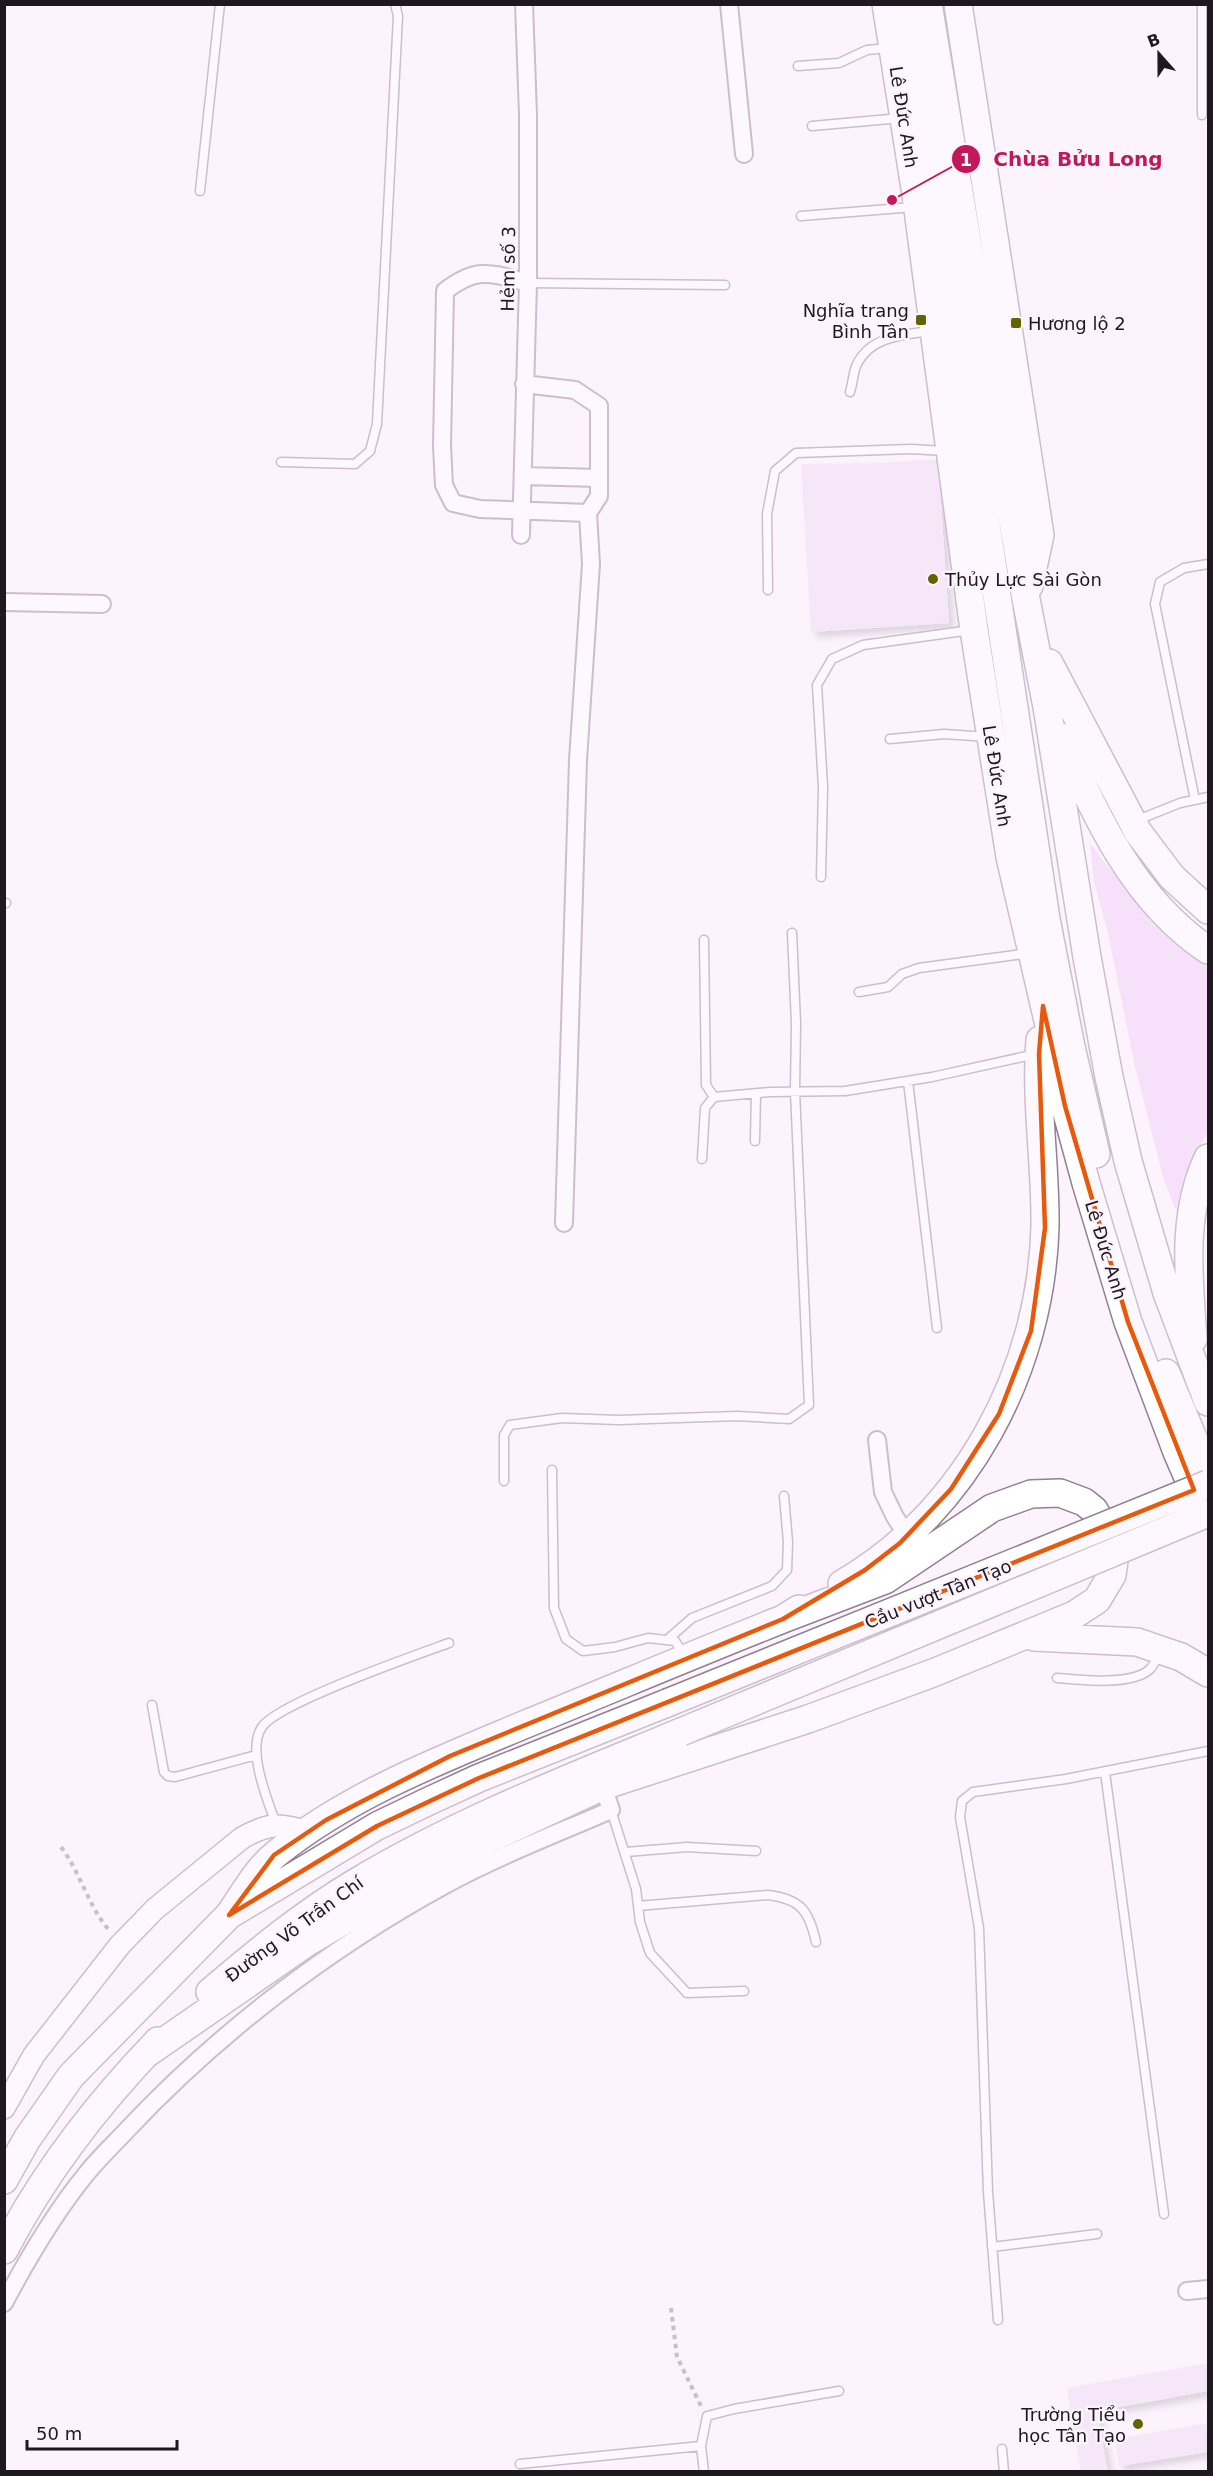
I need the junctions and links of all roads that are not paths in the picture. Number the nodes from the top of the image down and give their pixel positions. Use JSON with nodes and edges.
{"nodes":[{"id":1,"x":219,"y":4,"type":"edge"},
{"id":2,"x":395,"y":4,"type":"edge"},
{"id":3,"x":524,"y":4,"type":"edge"},
{"id":4,"x":729,"y":4,"type":"edge"},
{"id":5,"x":886,"y":4,"type":"edge"},
{"id":6,"x":906,"y":4,"type":"edge"},
{"id":7,"x":928,"y":4,"type":"edge"},
{"id":8,"x":958,"y":4,"type":"edge"},
{"id":9,"x":1202,"y":4,"type":"edge"},
{"id":10,"x":893,"y":48,"type":"junction"},
{"id":11,"x":798,"y":66,"type":"dead end"},
{"id":12,"x":1202,"y":115,"type":"dead end"},
{"id":13,"x":904,"y":117,"type":"junction"},
{"id":14,"x":812,"y":126,"type":"dead end"},
{"id":15,"x":744,"y":154,"type":"dead end"},
{"id":16,"x":200,"y":191,"type":"dead end"},
{"id":17,"x":917,"y":207,"type":"junction"},
{"id":18,"x":801,"y":216,"type":"dead end"},
{"id":19,"x":528,"y":283,"type":"junction"},
{"id":20,"x":725,"y":285,"type":"dead end"},
{"id":21,"x":934,"y":331,"type":"junction"},
{"id":22,"x":524,"y":384,"type":"junction"},
{"id":23,"x":850,"y":392,"type":"dead end"},
{"id":24,"x":949,"y":452,"type":"junction"},
{"id":25,"x":281,"y":462,"type":"dead end"},
{"id":26,"x":523,"y":476,"type":"junction"},
{"id":27,"x":599,"y":478,"type":"junction"},
{"id":28,"x":521,"y":511,"type":"junction"},
{"id":29,"x":588,"y":513,"type":"junction"},
{"id":30,"x":521,"y":535,"type":"dead end"},
{"id":31,"x":1209,"y":564,"type":"edge"},
{"id":32,"x":768,"y":590,"type":"dead end"},
{"id":33,"x":4,"y":602,"type":"edge"},
{"id":34,"x":102,"y":604,"type":"dead end"},
{"id":35,"x":1028,"y":611,"type":"junction"},
{"id":36,"x":974,"y":630,"type":"junction"},
{"id":37,"x":1047,"y":706,"type":"junction"},
{"id":38,"x":991,"y":737,"type":"junction"},
{"id":39,"x":890,"y":739,"type":"dead end"},
{"id":40,"x":1209,"y":797,"type":"edge"},
{"id":41,"x":1195,"y":800,"type":"junction"},
{"id":42,"x":1120,"y":828,"type":"junction"},
{"id":43,"x":821,"y":877,"type":"dead end"},
{"id":44,"x":1021,"y":904,"type":"junction"},
{"id":45,"x":1209,"y":910,"type":"edge"},
{"id":46,"x":1046,"y":919,"type":"junction"},
{"id":47,"x":792,"y":933,"type":"dead end"},
{"id":48,"x":704,"y":940,"type":"dead end"},
{"id":49,"x":1209,"y":950,"type":"edge"},
{"id":50,"x":1042,"y":951,"type":"junction"},
{"id":51,"x":860,"y":992,"type":"dead end"},
{"id":52,"x":1055,"y":1051,"type":"junction"},
{"id":53,"x":908,"y":1081,"type":"junction"},
{"id":54,"x":795,"y":1091,"type":"junction"},
{"id":55,"x":756,"y":1093,"type":"junction"},
{"id":56,"x":714,"y":1097,"type":"junction"},
{"id":57,"x":755,"y":1141,"type":"dead end"},
{"id":58,"x":1209,"y":1158,"type":"edge"},
{"id":59,"x":702,"y":1159,"type":"dead end"},
{"id":60,"x":564,"y":1223,"type":"dead end"},
{"id":61,"x":937,"y":1328,"type":"dead end"},
{"id":62,"x":1196,"y":1370,"type":"junction"},
{"id":63,"x":1209,"y":1402,"type":"edge"},
{"id":64,"x":877,"y":1440,"type":"dead end"},
{"id":65,"x":552,"y":1470,"type":"dead end"},
{"id":66,"x":1209,"y":1474,"type":"edge"},
{"id":67,"x":504,"y":1481,"type":"dead end"},
{"id":68,"x":1209,"y":1484,"type":"edge"},
{"id":69,"x":783,"y":1496,"type":"dead end"},
{"id":70,"x":1209,"y":1513,"type":"edge"},
{"id":71,"x":1209,"y":1525,"type":"edge"},
{"id":72,"x":907,"y":1535,"type":"junction"},
{"id":73,"x":783,"y":1618,"type":"junction"},
{"id":74,"x":1021,"y":1637,"type":"junction"},
{"id":75,"x":449,"y":1643,"type":"dead end"},
{"id":76,"x":676,"y":1649,"type":"junction"},
{"id":77,"x":1162,"y":1650,"type":"junction"},
{"id":78,"x":1209,"y":1672,"type":"edge"},
{"id":79,"x":1057,"y":1677,"type":"dead end"},
{"id":80,"x":152,"y":1705,"type":"dead end"},
{"id":81,"x":1209,"y":1751,"type":"edge"},
{"id":82,"x":256,"y":1755,"type":"junction"},
{"id":83,"x":1105,"y":1772,"type":"junction"},
{"id":84,"x":607,"y":1798,"type":"junction"},
{"id":85,"x":276,"y":1825,"type":"junction"},
{"id":86,"x":308,"y":1832,"type":"junction"},
{"id":87,"x":756,"y":1851,"type":"dead end"},
{"id":88,"x":626,"y":1852,"type":"junction"},
{"id":89,"x":638,"y":1906,"type":"junction"},
{"id":90,"x":229,"y":1915,"type":"junction"},
{"id":91,"x":816,"y":1942,"type":"dead end"},
{"id":92,"x":744,"y":1991,"type":"dead end"},
{"id":93,"x":146,"y":2054,"type":"junction"},
{"id":94,"x":4,"y":2108,"type":"edge"},
{"id":95,"x":4,"y":2180,"type":"edge"},
{"id":96,"x":1164,"y":2214,"type":"dead end"},
{"id":97,"x":1097,"y":2234,"type":"dead end"},
{"id":98,"x":992,"y":2247,"type":"junction"},
{"id":99,"x":4,"y":2250,"type":"edge"},
{"id":100,"x":1209,"y":2289,"type":"edge"},
{"id":101,"x":1187,"y":2291,"type":"dead end"},
{"id":102,"x":4,"y":2304,"type":"edge"},
{"id":103,"x":998,"y":2320,"type":"dead end"},
{"id":104,"x":839,"y":2391,"type":"dead end"},
{"id":105,"x":701,"y":2446,"type":"junction"},
{"id":106,"x":1002,"y":2449,"type":"dead end"},
{"id":107,"x":520,"y":2464,"type":"dead end"},
{"id":108,"x":704,"y":2472,"type":"edge"},
{"id":109,"x":1004,"y":2472,"type":"edge"}],
"edges":[{"from":1,"to":16,"type":"lane"},
{"from":2,"to":25,"type":"lane"},
{"from":3,"to":19,"type":"street","name":"Hẻm số 3"},
{"from":4,"to":15,"type":"street"},
{"from":5,"to":10,"type":"highway","name":"Lê Đức Anh"},
{"from":6,"to":46,"type":"highway","name":"Lê Đức Anh"},
{"from":7,"to":35,"type":"highway"},
{"from":8,"to":35,"type":"highway"},
{"from":9,"to":12,"type":"lane"},
{"from":10,"to":11,"type":"lane"},
{"from":10,"to":13,"type":"highway","name":"Lê Đức Anh"},
{"from":13,"to":14,"type":"lane"},
{"from":13,"to":17,"type":"highway","name":"Lê Đức Anh"},
{"from":17,"to":18,"type":"lane"},
{"from":17,"to":21,"type":"highway","name":"Lê Đức Anh"},
{"from":19,"to":20,"type":"lane"},
{"from":19,"to":22,"type":"street","name":"Hẻm số 3"},
{"from":19,"to":28,"type":"street"},
{"from":21,"to":23,"type":"lane"},
{"from":21,"to":24,"type":"highway","name":"Lê Đức Anh"},
{"from":22,"to":26,"type":"street","name":"Hẻm số 3"},
{"from":22,"to":27,"type":"street"},
{"from":24,"to":32,"type":"lane"},
{"from":24,"to":36,"type":"highway","name":"Lê Đức Anh"},
{"from":26,"to":27,"type":"street"},
{"from":26,"to":28,"type":"street","name":"Hẻm số 3"},
{"from":27,"to":29,"type":"street"},
{"from":28,"to":29,"type":"street"},
{"from":28,"to":30,"type":"street","name":"Hẻm số 3"},
{"from":29,"to":60,"type":"street"},
{"from":31,"to":41,"type":"lane"},
{"from":33,"to":34,"type":"street"},
{"from":35,"to":37,"type":"highway"},
{"from":35,"to":42,"type":"highway"},
{"from":36,"to":38,"type":"highway","name":"Lê Đức Anh"},
{"from":36,"to":43,"type":"lane"},
{"from":37,"to":42,"type":"highway"},
{"from":37,"to":62,"type":"highway"},
{"from":38,"to":39,"type":"lane"},
{"from":38,"to":44,"type":"highway","name":"Lê Đức Anh"},
{"from":40,"to":41,"type":"lane"},
{"from":41,"to":42,"type":"lane"},
{"from":42,"to":45,"type":"highway"},
{"from":42,"to":49,"type":"highway"},
{"from":44,"to":46,"type":"highway"},
{"from":44,"to":50,"type":"highway","name":"Lê Đức Anh"},
{"from":46,"to":50,"type":"highway","name":"Lê Đức Anh"},
{"from":47,"to":54,"type":"lane"},
{"from":48,"to":56,"type":"lane"},
{"from":50,"to":51,"type":"lane"},
{"from":50,"to":52,"type":"highway","name":"Lê Đức Anh"},
{"from":50,"to":52,"type":"highway"},
{"from":52,"to":53,"type":"lane"},
{"from":52,"to":66,"type":"highway","name":"Lê Đức Anh"},
{"from":52,"to":71,"type":"highway","name":"Lê Đức Anh"},
{"from":52,"to":72,"type":"highway"},
{"from":53,"to":54,"type":"lane"},
{"from":53,"to":61,"type":"lane"},
{"from":54,"to":55,"type":"lane"},
{"from":54,"to":67,"type":"lane"},
{"from":55,"to":56,"type":"lane"},
{"from":55,"to":57,"type":"lane"},
{"from":56,"to":59,"type":"lane"},
{"from":58,"to":62,"type":"highway"},
{"from":62,"to":63,"type":"highway"},
{"from":64,"to":72,"type":"street"},
{"from":65,"to":76,"type":"lane"},
{"from":68,"to":90,"type":"highway","name":"Cầu vượt Tân Tạo","bridge":true},
{"from":69,"to":76,"type":"lane"},
{"from":70,"to":93,"type":"highway","name":"Đường Võ Trần Chí","bridge":true},
{"from":72,"to":73,"type":"highway"},
{"from":73,"to":74,"type":"highway"},
{"from":73,"to":76,"type":"highway"},
{"from":74,"to":77,"type":"highway"},
{"from":74,"to":84,"type":"highway"},
{"from":75,"to":82,"type":"lane"},
{"from":76,"to":86,"type":"highway"},
{"from":77,"to":78,"type":"highway"},
{"from":77,"to":79,"type":"lane"},
{"from":80,"to":82,"type":"lane"},
{"from":81,"to":83,"type":"lane"},
{"from":82,"to":85,"type":"lane"},
{"from":83,"to":96,"type":"lane"},
{"from":83,"to":98,"type":"lane"},
{"from":84,"to":88,"type":"lane"},
{"from":84,"to":93,"type":"highway"},
{"from":84,"to":102,"type":"street"},
{"from":85,"to":86,"type":"street"},
{"from":85,"to":94,"type":"street"},
{"from":86,"to":90,"type":"highway"},
{"from":87,"to":88,"type":"lane"},
{"from":88,"to":89,"type":"lane"},
{"from":89,"to":91,"type":"lane"},
{"from":89,"to":92,"type":"lane"},
{"from":90,"to":95,"type":"highway"},
{"from":93,"to":99,"type":"highway","name":"Đường Võ Trần Chí"},
{"from":97,"to":98,"type":"lane"},
{"from":98,"to":103,"type":"lane"},
{"from":100,"to":101,"type":"street"},
{"from":104,"to":105,"type":"lane"},
{"from":105,"to":107,"type":"lane"},
{"from":105,"to":108,"type":"lane"},
{"from":106,"to":109,"type":"lane"}]}
